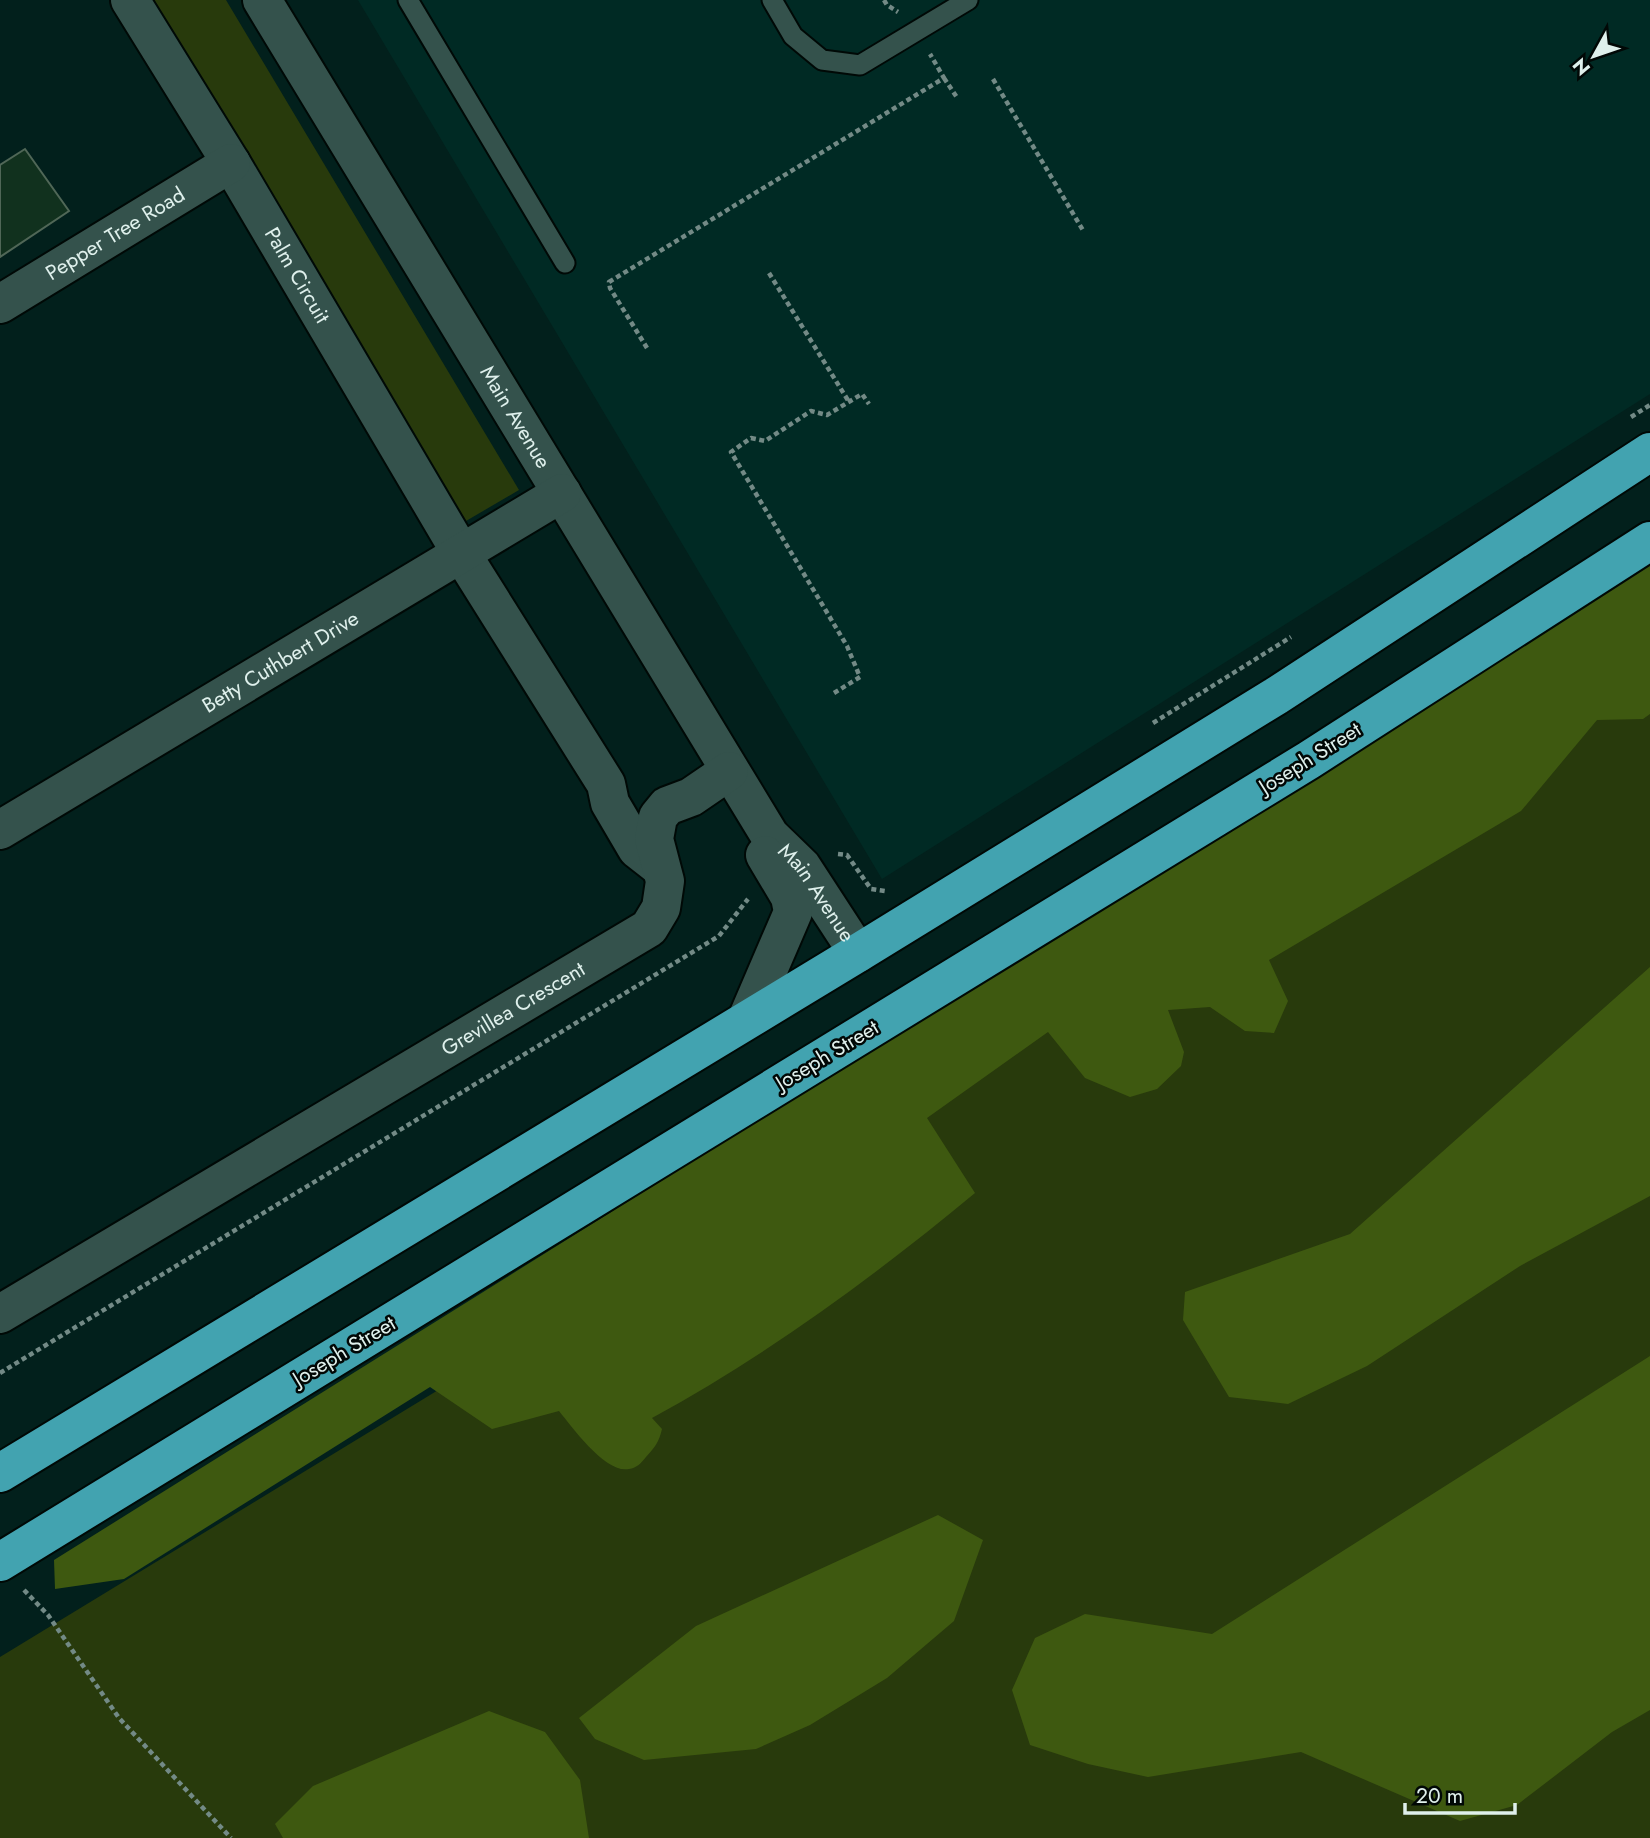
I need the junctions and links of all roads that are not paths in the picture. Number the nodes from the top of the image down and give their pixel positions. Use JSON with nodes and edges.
{"nodes":[{"id":1,"x":130,"y":0,"type":"edge"},
{"id":2,"x":262,"y":0,"type":"edge"},
{"id":3,"x":408,"y":0,"type":"edge"},
{"id":4,"x":772,"y":0,"type":"edge"},
{"id":5,"x":968,"y":0,"type":"edge"},
{"id":6,"x":231,"y":163,"type":"junction"},
{"id":7,"x":565,"y":263,"type":"dead end"},
{"id":8,"x":0,"y":304,"type":"edge"},
{"id":9,"x":1650,"y":452,"type":"edge"},
{"id":10,"x":562,"y":493,"type":"junction"},
{"id":11,"x":1650,"y":541,"type":"edge"},
{"id":12,"x":461,"y":553,"type":"junction"},
{"id":13,"x":730,"y":771,"type":"junction"},
{"id":14,"x":606,"y":784,"type":"junction"},
{"id":15,"x":667,"y":806,"type":"junction"},
{"id":16,"x":0,"y":830,"type":"edge"},
{"id":17,"x":770,"y":836,"type":"junction"},
{"id":18,"x":660,"y":867,"type":"junction"},
{"id":19,"x":858,"y":953,"type":"junction"},
{"id":20,"x":747,"y":1019,"type":"junction"},
{"id":21,"x":0,"y":1314,"type":"edge"},
{"id":22,"x":0,"y":1473,"type":"edge"},
{"id":23,"x":10,"y":1574,"type":"edge"}],
"edges":[{"from":1,"to":6,"type":"street","name":"Palm Circuit"},
{"from":2,"to":10,"type":"street","name":"Main Avenue"},
{"from":3,"to":7,"type":"lane"},
{"from":4,"to":5,"type":"lane"},
{"from":6,"to":8,"type":"street","name":"Pepper Tree Road"},
{"from":6,"to":12,"type":"street","name":"Palm Circuit"},
{"from":9,"to":19,"type":"highway"},
{"from":10,"to":12,"type":"street","name":"Betty Cuthbert Drive"},
{"from":10,"to":13,"type":"street","name":"Main Avenue"},
{"from":11,"to":23,"type":"highway","name":"Joseph Street"},
{"from":12,"to":14,"type":"street"},
{"from":12,"to":16,"type":"street","name":"Betty Cuthbert Drive"},
{"from":13,"to":15,"type":"street"},
{"from":13,"to":17,"type":"street","name":"Main Avenue"},
{"from":14,"to":15,"type":"street"},
{"from":14,"to":18,"type":"street"},
{"from":15,"to":18,"type":"street"},
{"from":17,"to":19,"type":"street","name":"Main Avenue"},
{"from":17,"to":20,"type":"street","name":"Main Avenue"},
{"from":18,"to":21,"type":"street","name":"Grevillea Crescent"},
{"from":19,"to":20,"type":"highway"},
{"from":20,"to":22,"type":"highway"}]}
